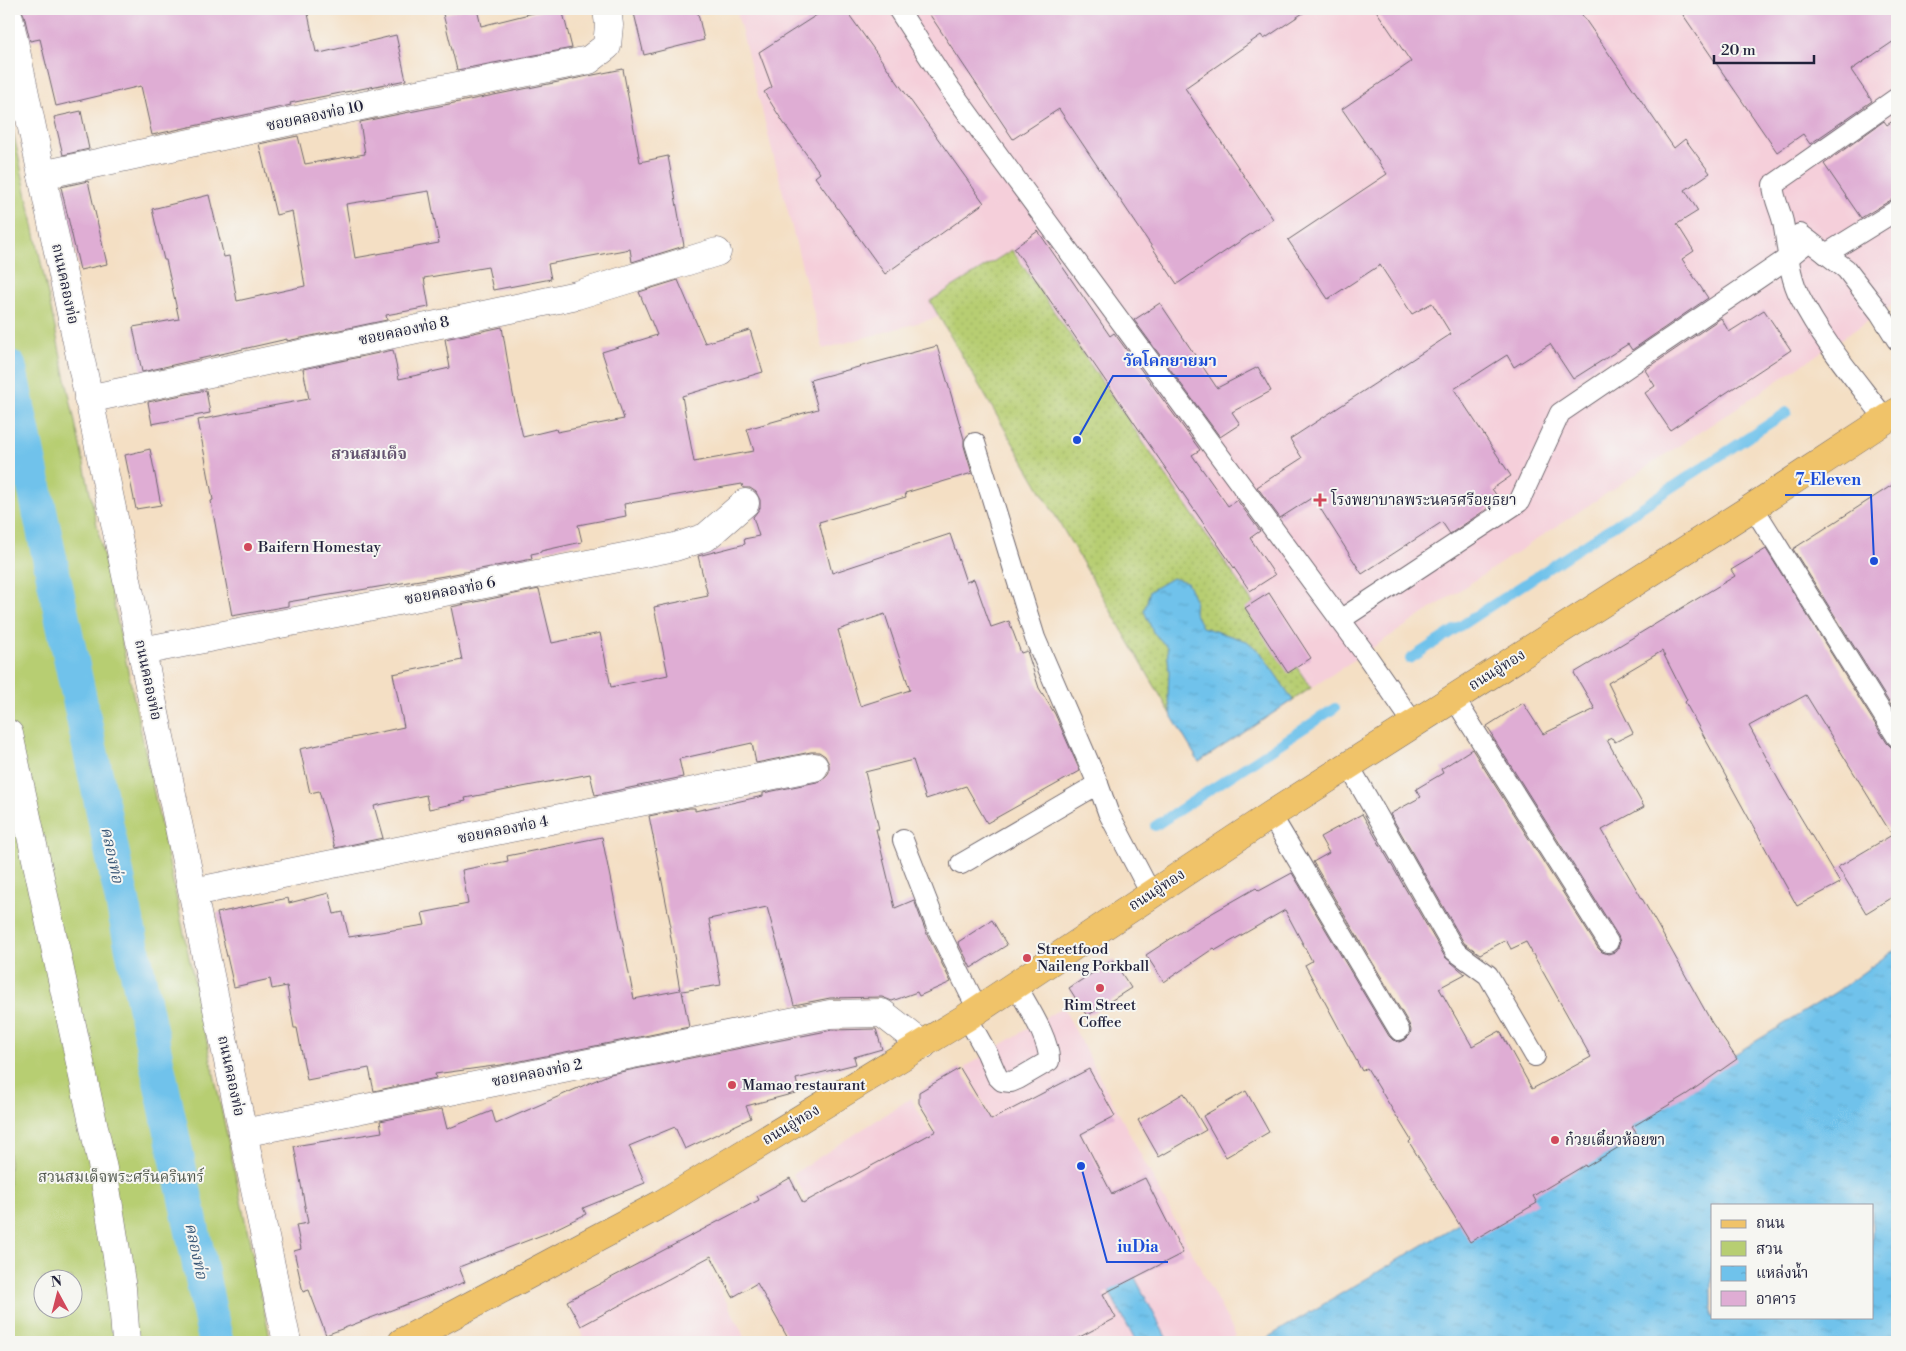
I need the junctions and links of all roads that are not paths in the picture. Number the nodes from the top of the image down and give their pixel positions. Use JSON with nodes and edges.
{"nodes":[{"id":1,"x":608,"y":9,"type":"edge"},
{"id":2,"x":898,"y":9,"type":"edge"},
{"id":3,"x":9,"y":18,"type":"edge"},
{"id":4,"x":1897,"y":98,"type":"edge"},
{"id":5,"x":42,"y":175,"type":"junction"},
{"id":6,"x":1897,"y":210,"type":"edge"},
{"id":7,"x":1783,"y":220,"type":"junction"},
{"id":8,"x":1809,"y":241,"type":"junction"},
{"id":9,"x":717,"y":252,"type":"dead end"},
{"id":10,"x":1826,"y":254,"type":"junction"},
{"id":11,"x":1788,"y":258,"type":"junction"},
{"id":12,"x":1897,"y":340,"type":"edge"},
{"id":13,"x":88,"y":399,"type":"junction"},
{"id":14,"x":1891,"y":416,"type":"edge"},
{"id":15,"x":975,"y":443,"type":"dead end"},
{"id":16,"x":745,"y":503,"type":"dead end"},
{"id":17,"x":1753,"y":507,"type":"junction"},
{"id":18,"x":1340,"y":620,"type":"junction"},
{"id":19,"x":142,"y":652,"type":"junction"},
{"id":20,"x":1454,"y":698,"type":"junction"},
{"id":21,"x":1414,"y":724,"type":"junction"},
{"id":22,"x":9,"y":734,"type":"edge"},
{"id":23,"x":1897,"y":737,"type":"edge"},
{"id":24,"x":1348,"y":766,"type":"junction"},
{"id":25,"x":814,"y":768,"type":"dead end"},
{"id":26,"x":1098,"y":784,"type":"junction"},
{"id":27,"x":1271,"y":815,"type":"junction"},
{"id":28,"x":903,"y":840,"type":"dead end"},
{"id":29,"x":961,"y":864,"type":"dead end"},
{"id":30,"x":192,"y":892,"type":"junction"},
{"id":31,"x":1151,"y":894,"type":"junction"},
{"id":32,"x":1608,"y":942,"type":"dead end"},
{"id":33,"x":1016,"y":985,"type":"junction"},
{"id":34,"x":973,"y":1014,"type":"junction"},
{"id":35,"x":1399,"y":1030,"type":"dead end"},
{"id":36,"x":923,"y":1044,"type":"junction"},
{"id":37,"x":1535,"y":1056,"type":"dead end"},
{"id":38,"x":243,"y":1132,"type":"junction"},
{"id":39,"x":126,"y":1342,"type":"edge"},
{"id":40,"x":287,"y":1342,"type":"edge"},
{"id":41,"x":402,"y":1342,"type":"edge"}],
"edges":[{"from":1,"to":5,"type":"street","name":"ซอยคลองท่อ 10"},
{"from":2,"to":18,"type":"lane"},
{"from":3,"to":5,"type":"street","name":"ถนนคลองท่อ"},
{"from":4,"to":7,"type":"lane"},
{"from":5,"to":13,"type":"street","name":"ถนนคลองท่อ"},
{"from":6,"to":10,"type":"lane"},
{"from":7,"to":8,"type":"lane"},
{"from":7,"to":11,"type":"lane"},
{"from":8,"to":10,"type":"lane"},
{"from":8,"to":11,"type":"lane"},
{"from":9,"to":13,"type":"street","name":"ซอยคลองท่อ 8"},
{"from":10,"to":12,"type":"lane"},
{"from":11,"to":14,"type":"lane"},
{"from":11,"to":18,"type":"lane"},
{"from":13,"to":19,"type":"street","name":"ถนนคลองท่อ"},
{"from":14,"to":17,"type":"main road","name":"ถนนอู่ทอง"},
{"from":15,"to":26,"type":"lane"},
{"from":16,"to":19,"type":"street","name":"ซอยคลองท่อ 6"},
{"from":17,"to":20,"type":"main road","name":"ถนนอู่ทอง"},
{"from":17,"to":23,"type":"lane"},
{"from":18,"to":21,"type":"lane"},
{"from":19,"to":30,"type":"street","name":"ถนนคลองท่อ"},
{"from":20,"to":21,"type":"main road","name":"ถนนอู่ทอง"},
{"from":20,"to":32,"type":"lane"},
{"from":21,"to":24,"type":"main road","name":"ถนนอู่ทอง"},
{"from":22,"to":39,"type":"street"},
{"from":24,"to":27,"type":"main road","name":"ถนนอู่ทอง"},
{"from":24,"to":37,"type":"lane"},
{"from":25,"to":30,"type":"street","name":"ซอยคลองท่อ 4"},
{"from":26,"to":29,"type":"lane"},
{"from":26,"to":31,"type":"lane"},
{"from":27,"to":31,"type":"main road","name":"ถนนอู่ทอง"},
{"from":27,"to":35,"type":"lane"},
{"from":28,"to":34,"type":"lane"},
{"from":30,"to":38,"type":"street","name":"ถนนคลองท่อ"},
{"from":31,"to":33,"type":"main road","name":"ถนนอู่ทอง"},
{"from":33,"to":34,"type":"main road","name":"ถนนอู่ทอง"},
{"from":33,"to":34,"type":"lane"},
{"from":34,"to":36,"type":"main road","name":"ถนนอู่ทอง"},
{"from":36,"to":38,"type":"street","name":"ซอยคลองท่อ 2"},
{"from":36,"to":41,"type":"main road","name":"ถนนอู่ทอง"},
{"from":38,"to":40,"type":"street","name":"ถนนคลองท่อ"}]}
